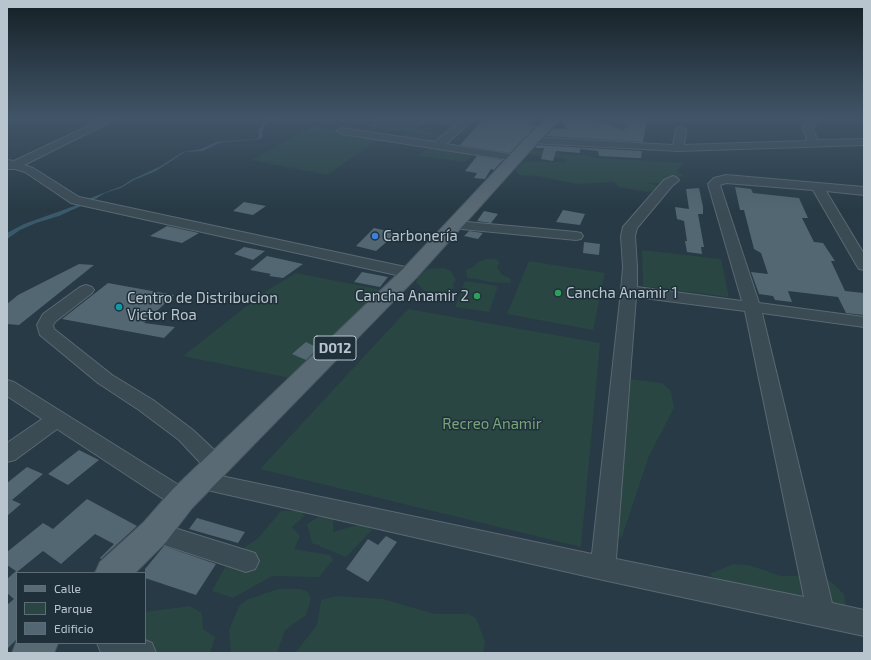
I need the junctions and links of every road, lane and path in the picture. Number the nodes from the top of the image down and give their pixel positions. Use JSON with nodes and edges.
{"nodes":[{"id":1,"x":46,"y":150,"type":"edge"},
{"id":2,"x":462,"y":150,"type":"edge"},
{"id":3,"x":523,"y":150,"type":"edge"},
{"id":4,"x":856,"y":150,"type":"edge"},
{"id":5,"x":859,"y":152,"type":"dead end"},
{"id":6,"x":516,"y":158,"type":"junction"},
{"id":7,"x":10,"y":166,"type":"edge"},
{"id":8,"x":674,"y":180,"type":"dead end"},
{"id":9,"x":817,"y":186,"type":"junction"},
{"id":10,"x":864,"y":191,"type":"edge"},
{"id":11,"x":456,"y":225,"type":"junction"},
{"id":12,"x":576,"y":236,"type":"dead end"},
{"id":13,"x":864,"y":266,"type":"edge"},
{"id":14,"x":410,"y":273,"type":"junction"},
{"id":15,"x":86,"y":290,"type":"dead end"},
{"id":16,"x":629,"y":291,"type":"junction"},
{"id":17,"x":752,"y":308,"type":"junction"},
{"id":18,"x":864,"y":322,"type":"edge"},
{"id":19,"x":7,"y":387,"type":"edge"},
{"id":20,"x":56,"y":420,"type":"junction"},
{"id":21,"x":7,"y":454,"type":"edge"},
{"id":22,"x":210,"y":473,"type":"junction"},
{"id":23,"x":182,"y":499,"type":"junction"},
{"id":24,"x":155,"y":532,"type":"junction"},
{"id":25,"x":246,"y":561,"type":"dead end"},
{"id":26,"x":603,"y":568,"type":"junction"},
{"id":27,"x":113,"y":572,"type":"edge"},
{"id":28,"x":821,"y":614,"type":"junction"},
{"id":29,"x":864,"y":623,"type":"edge"},
{"id":30,"x":39,"y":644,"type":"edge"},
{"id":31,"x":114,"y":644,"type":"edge"},
{"id":32,"x":30,"y":653,"type":"edge"},
{"id":33,"x":142,"y":653,"type":"edge"}],
"edges":[{"from":1,"to":7,"type":"street"},
{"from":2,"to":6,"type":"street"},
{"from":3,"to":6,"type":"main road","number":"D012"},
{"from":4,"to":5,"type":"street"},
{"from":6,"to":11,"type":"main road","number":"D012"},
{"from":7,"to":14,"type":"street"},
{"from":8,"to":16,"type":"street"},
{"from":9,"to":10,"type":"street"},
{"from":9,"to":13,"type":"street"},
{"from":9,"to":17,"type":"street"},
{"from":11,"to":12,"type":"street"},
{"from":11,"to":14,"type":"main road","number":"D012"},
{"from":14,"to":22,"type":"main road","number":"D012"},
{"from":15,"to":22,"type":"street"},
{"from":16,"to":17,"type":"street"},
{"from":16,"to":26,"type":"street"},
{"from":17,"to":18,"type":"street"},
{"from":17,"to":28,"type":"street"},
{"from":19,"to":20,"type":"street"},
{"from":20,"to":21,"type":"street"},
{"from":20,"to":23,"type":"street"},
{"from":22,"to":23,"type":"main road","number":"D012"},
{"from":22,"to":26,"type":"street"},
{"from":23,"to":24,"type":"main road","number":"D012"},
{"from":24,"to":25,"type":"street"},
{"from":24,"to":27,"type":"main road","number":"D012"},
{"from":26,"to":28,"type":"street"},
{"from":28,"to":29,"type":"street"},
{"from":30,"to":32,"type":"main road"},
{"from":31,"to":33,"type":"street"}]}
